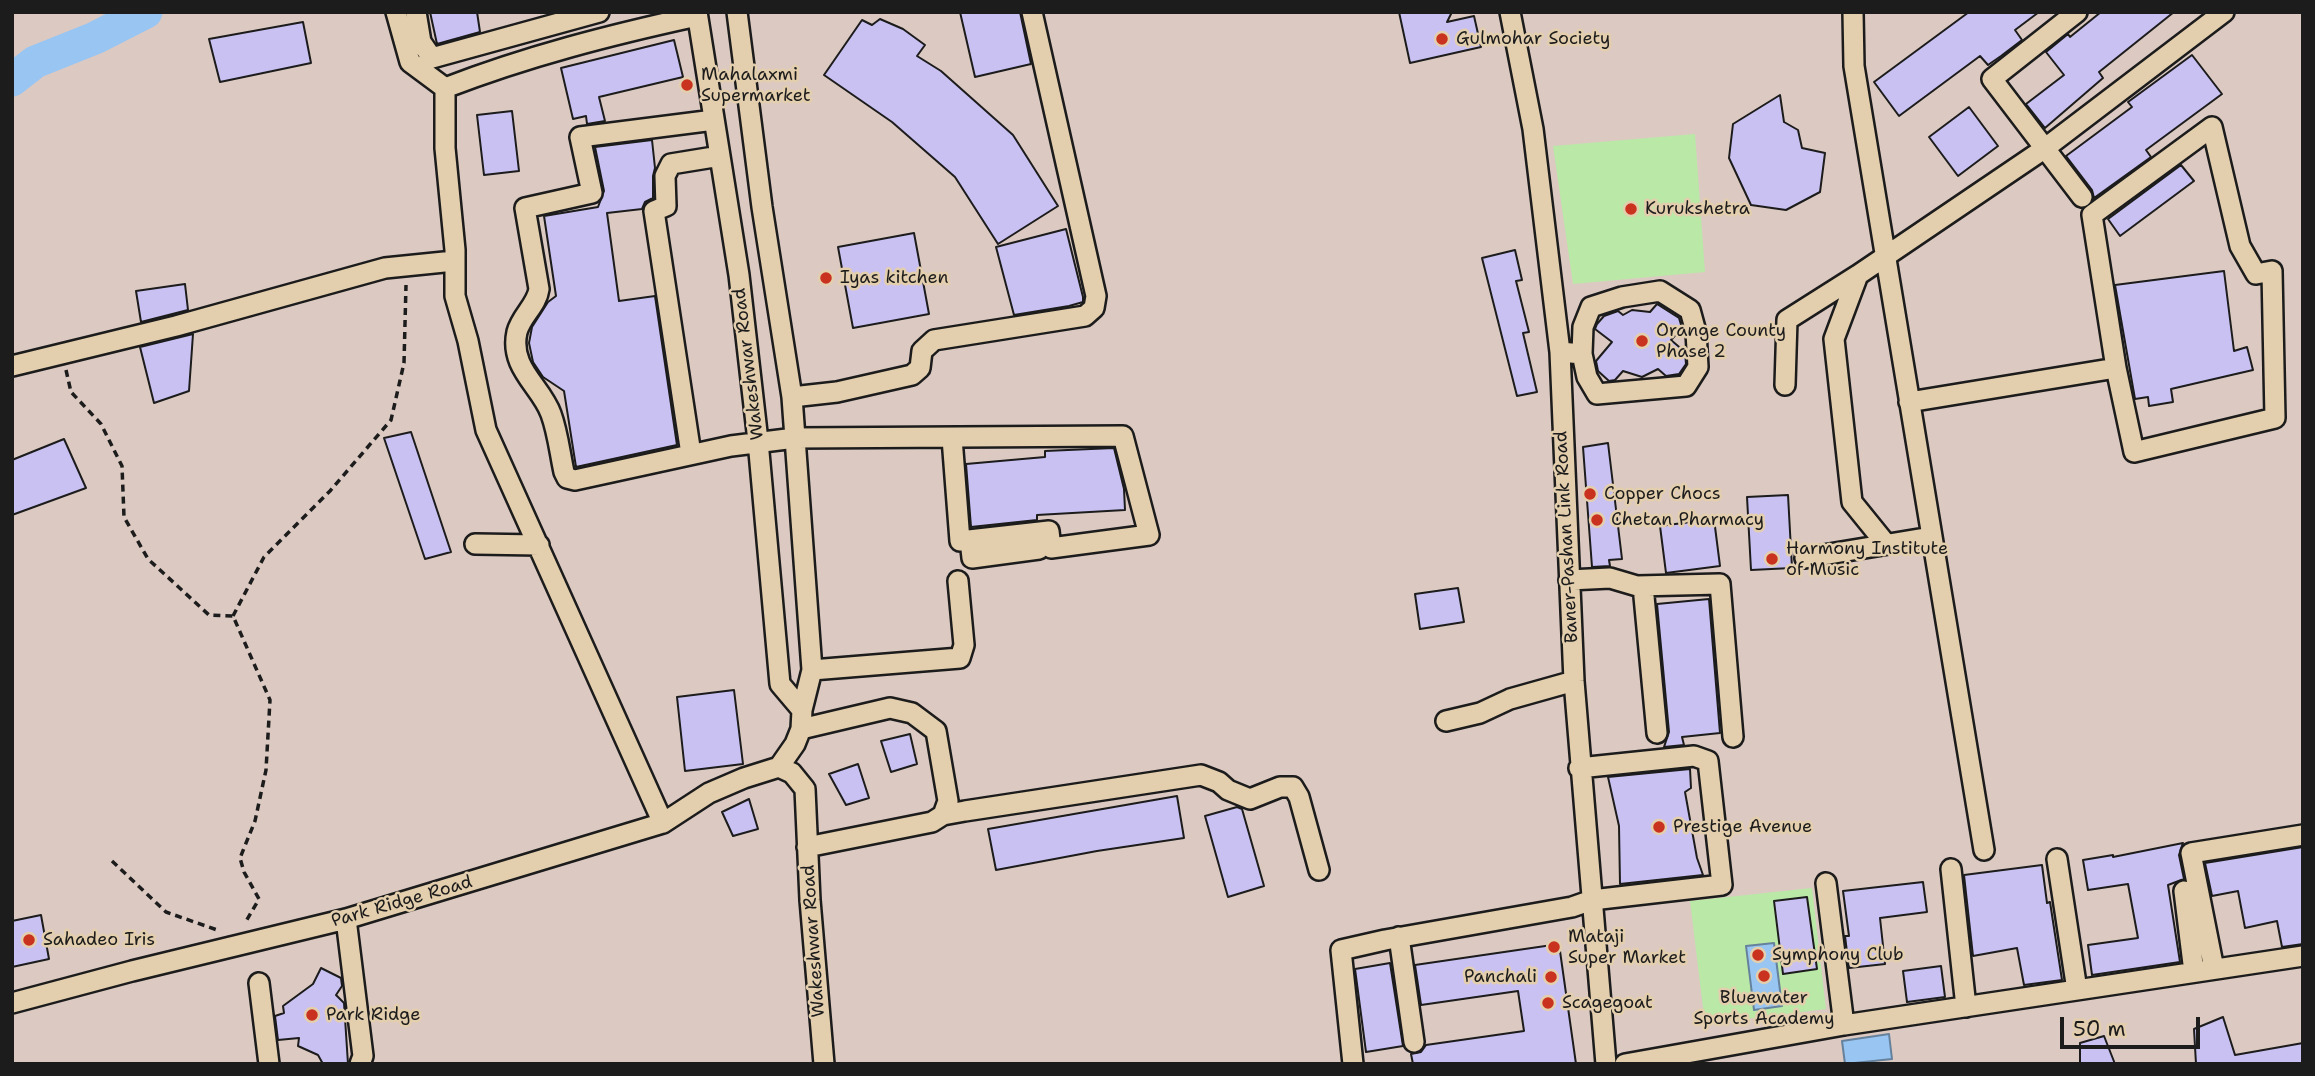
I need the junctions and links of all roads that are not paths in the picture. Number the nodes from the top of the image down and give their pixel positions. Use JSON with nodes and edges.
{"nodes":[{"id":1,"x":397,"y":12,"type":"edge"},
{"id":2,"x":416,"y":12,"type":"edge"},
{"id":3,"x":599,"y":12,"type":"edge"},
{"id":4,"x":737,"y":12,"type":"edge"},
{"id":5,"x":1032,"y":12,"type":"edge"},
{"id":6,"x":1510,"y":12,"type":"edge"},
{"id":7,"x":1853,"y":12,"type":"edge"},
{"id":8,"x":2077,"y":12,"type":"edge"},
{"id":9,"x":2224,"y":12,"type":"edge"},
{"id":10,"x":697,"y":14,"type":"edge"},
{"id":11,"x":445,"y":89,"type":"junction"},
{"id":12,"x":713,"y":120,"type":"junction"},
{"id":13,"x":2044,"y":149,"type":"junction"},
{"id":14,"x":720,"y":156,"type":"junction"},
{"id":15,"x":2082,"y":197,"type":"dead end"},
{"id":16,"x":1885,"y":258,"type":"junction"},
{"id":17,"x":454,"y":261,"type":"junction"},
{"id":18,"x":1858,"y":275,"type":"junction"},
{"id":19,"x":1560,"y":352,"type":"junction"},
{"id":20,"x":1582,"y":354,"type":"junction"},
{"id":21,"x":12,"y":366,"type":"edge"},
{"id":22,"x":2116,"y":368,"type":"junction"},
{"id":23,"x":1785,"y":385,"type":"dead end"},
{"id":24,"x":792,"y":397,"type":"junction"},
{"id":25,"x":1909,"y":402,"type":"junction"},
{"id":26,"x":795,"y":438,"type":"junction"},
{"id":27,"x":952,"y":438,"type":"junction"},
{"id":28,"x":758,"y":442,"type":"junction"},
{"id":29,"x":691,"y":454,"type":"junction"},
{"id":30,"x":1931,"y":537,"type":"junction"},
{"id":31,"x":970,"y":540,"type":"junction"},
{"id":32,"x":475,"y":544,"type":"dead end"},
{"id":33,"x":1886,"y":544,"type":"junction"},
{"id":34,"x":539,"y":545,"type":"junction"},
{"id":35,"x":1039,"y":549,"type":"dead end"},
{"id":36,"x":1805,"y":558,"type":"dead end"},
{"id":37,"x":1569,"y":580,"type":"junction"},
{"id":38,"x":958,"y":581,"type":"dead end"},
{"id":39,"x":1643,"y":586,"type":"junction"},
{"id":40,"x":812,"y":670,"type":"junction"},
{"id":41,"x":1574,"y":681,"type":"junction"},
{"id":42,"x":802,"y":720,"type":"junction"},
{"id":43,"x":1446,"y":721,"type":"dead end"},
{"id":44,"x":1657,"y":733,"type":"dead end"},
{"id":45,"x":1733,"y":737,"type":"dead end"},
{"id":46,"x":779,"y":767,"type":"junction"},
{"id":47,"x":1579,"y":768,"type":"junction"},
{"id":48,"x":943,"y":815,"type":"junction"},
{"id":49,"x":663,"y":823,"type":"junction"},
{"id":50,"x":2303,"y":835,"type":"edge"},
{"id":51,"x":807,"y":847,"type":"junction"},
{"id":52,"x":1984,"y":850,"type":"dead end"},
{"id":53,"x":2057,"y":859,"type":"dead end"},
{"id":54,"x":1951,"y":869,"type":"dead end"},
{"id":55,"x":1319,"y":870,"type":"dead end"},
{"id":56,"x":1826,"y":883,"type":"dead end"},
{"id":57,"x":2184,"y":891,"type":"dead end"},
{"id":58,"x":1592,"y":900,"type":"junction"},
{"id":59,"x":346,"y":919,"type":"junction"},
{"id":60,"x":1399,"y":937,"type":"junction"},
{"id":61,"x":2303,"y":956,"type":"edge"},
{"id":62,"x":2204,"y":971,"type":"junction"},
{"id":63,"x":259,"y":983,"type":"dead end"},
{"id":64,"x":2077,"y":990,"type":"junction"},
{"id":65,"x":12,"y":1003,"type":"edge"},
{"id":66,"x":1966,"y":1007,"type":"junction"},
{"id":67,"x":1844,"y":1025,"type":"junction"},
{"id":68,"x":1414,"y":1042,"type":"dead end"},
{"id":69,"x":269,"y":1064,"type":"edge"},
{"id":70,"x":360,"y":1064,"type":"edge"},
{"id":71,"x":824,"y":1064,"type":"edge"},
{"id":72,"x":1353,"y":1064,"type":"edge"},
{"id":73,"x":1606,"y":1064,"type":"edge"},
{"id":74,"x":1625,"y":1064,"type":"edge"}],
"edges":[{"from":1,"to":11,"type":"street"},
{"from":2,"to":3,"type":"street"},
{"from":4,"to":24,"type":"street","name":"Wakeshwar Road"},
{"from":5,"to":24,"type":"street"},
{"from":6,"to":19,"type":"street","name":"Baner-Pashan Link Road"},
{"from":7,"to":16,"type":"street"},
{"from":8,"to":13,"type":"street"},
{"from":9,"to":13,"type":"street"},
{"from":10,"to":11,"type":"street"},
{"from":10,"to":12,"type":"street","name":"Wakeshwar Road"},
{"from":11,"to":17,"type":"street"},
{"from":12,"to":14,"type":"street","name":"Wakeshwar Road"},
{"from":12,"to":29,"type":"street"},
{"from":13,"to":15,"type":"street"},
{"from":13,"to":16,"type":"street"},
{"from":14,"to":28,"type":"street","name":"Wakeshwar Road"},
{"from":14,"to":29,"type":"street"},
{"from":16,"to":18,"type":"street"},
{"from":16,"to":25,"type":"street"},
{"from":17,"to":21,"type":"street"},
{"from":17,"to":34,"type":"street"},
{"from":18,"to":23,"type":"street"},
{"from":18,"to":33,"type":"street"},
{"from":19,"to":20,"type":"street"},
{"from":19,"to":37,"type":"street","name":"Baner-Pashan Link Road"},
{"from":20,"to":20,"type":"street"},
{"from":22,"to":22,"type":"street"},
{"from":22,"to":25,"type":"street"},
{"from":24,"to":26,"type":"street","name":"Wakeshwar Road"},
{"from":25,"to":30,"type":"street"},
{"from":26,"to":27,"type":"street"},
{"from":26,"to":28,"type":"street"},
{"from":26,"to":40,"type":"street","name":"Wakeshwar Road"},
{"from":27,"to":31,"type":"street"},
{"from":27,"to":31,"type":"street"},
{"from":28,"to":29,"type":"street"},
{"from":28,"to":42,"type":"street","name":"Wakeshwar Road"},
{"from":30,"to":33,"type":"street"},
{"from":30,"to":52,"type":"street"},
{"from":31,"to":35,"type":"street"},
{"from":32,"to":34,"type":"street"},
{"from":33,"to":36,"type":"street"},
{"from":34,"to":49,"type":"street"},
{"from":37,"to":39,"type":"street"},
{"from":37,"to":41,"type":"street","name":"Baner-Pashan Link Road"},
{"from":38,"to":40,"type":"street"},
{"from":39,"to":44,"type":"street"},
{"from":39,"to":45,"type":"street"},
{"from":40,"to":42,"type":"street","name":"Wakeshwar Road"},
{"from":41,"to":43,"type":"street"},
{"from":41,"to":47,"type":"street","name":"Baner-Pashan Link Road"},
{"from":42,"to":46,"type":"street","name":"Wakeshwar Road"},
{"from":42,"to":48,"type":"street"},
{"from":46,"to":49,"type":"street","name":"Park Ridge Road"},
{"from":46,"to":51,"type":"street","name":"Wakeshwar Road"},
{"from":47,"to":58,"type":"street","name":"Baner-Pashan Link Road"},
{"from":47,"to":58,"type":"street"},
{"from":48,"to":51,"type":"street"},
{"from":48,"to":55,"type":"street"},
{"from":49,"to":59,"type":"street","name":"Park Ridge Road"},
{"from":50,"to":62,"type":"street"},
{"from":51,"to":71,"type":"street","name":"Wakeshwar Road"},
{"from":53,"to":64,"type":"street"},
{"from":54,"to":66,"type":"street"},
{"from":56,"to":67,"type":"street"},
{"from":57,"to":62,"type":"street"},
{"from":58,"to":60,"type":"street"},
{"from":58,"to":73,"type":"street","name":"Baner-Pashan Link Road"},
{"from":59,"to":65,"type":"street","name":"Park Ridge Road"},
{"from":59,"to":70,"type":"street"},
{"from":60,"to":68,"type":"street"},
{"from":60,"to":72,"type":"street"},
{"from":61,"to":62,"type":"street"},
{"from":62,"to":64,"type":"street"},
{"from":63,"to":69,"type":"street"},
{"from":64,"to":66,"type":"street"},
{"from":66,"to":67,"type":"street"},
{"from":67,"to":74,"type":"street"}]}
